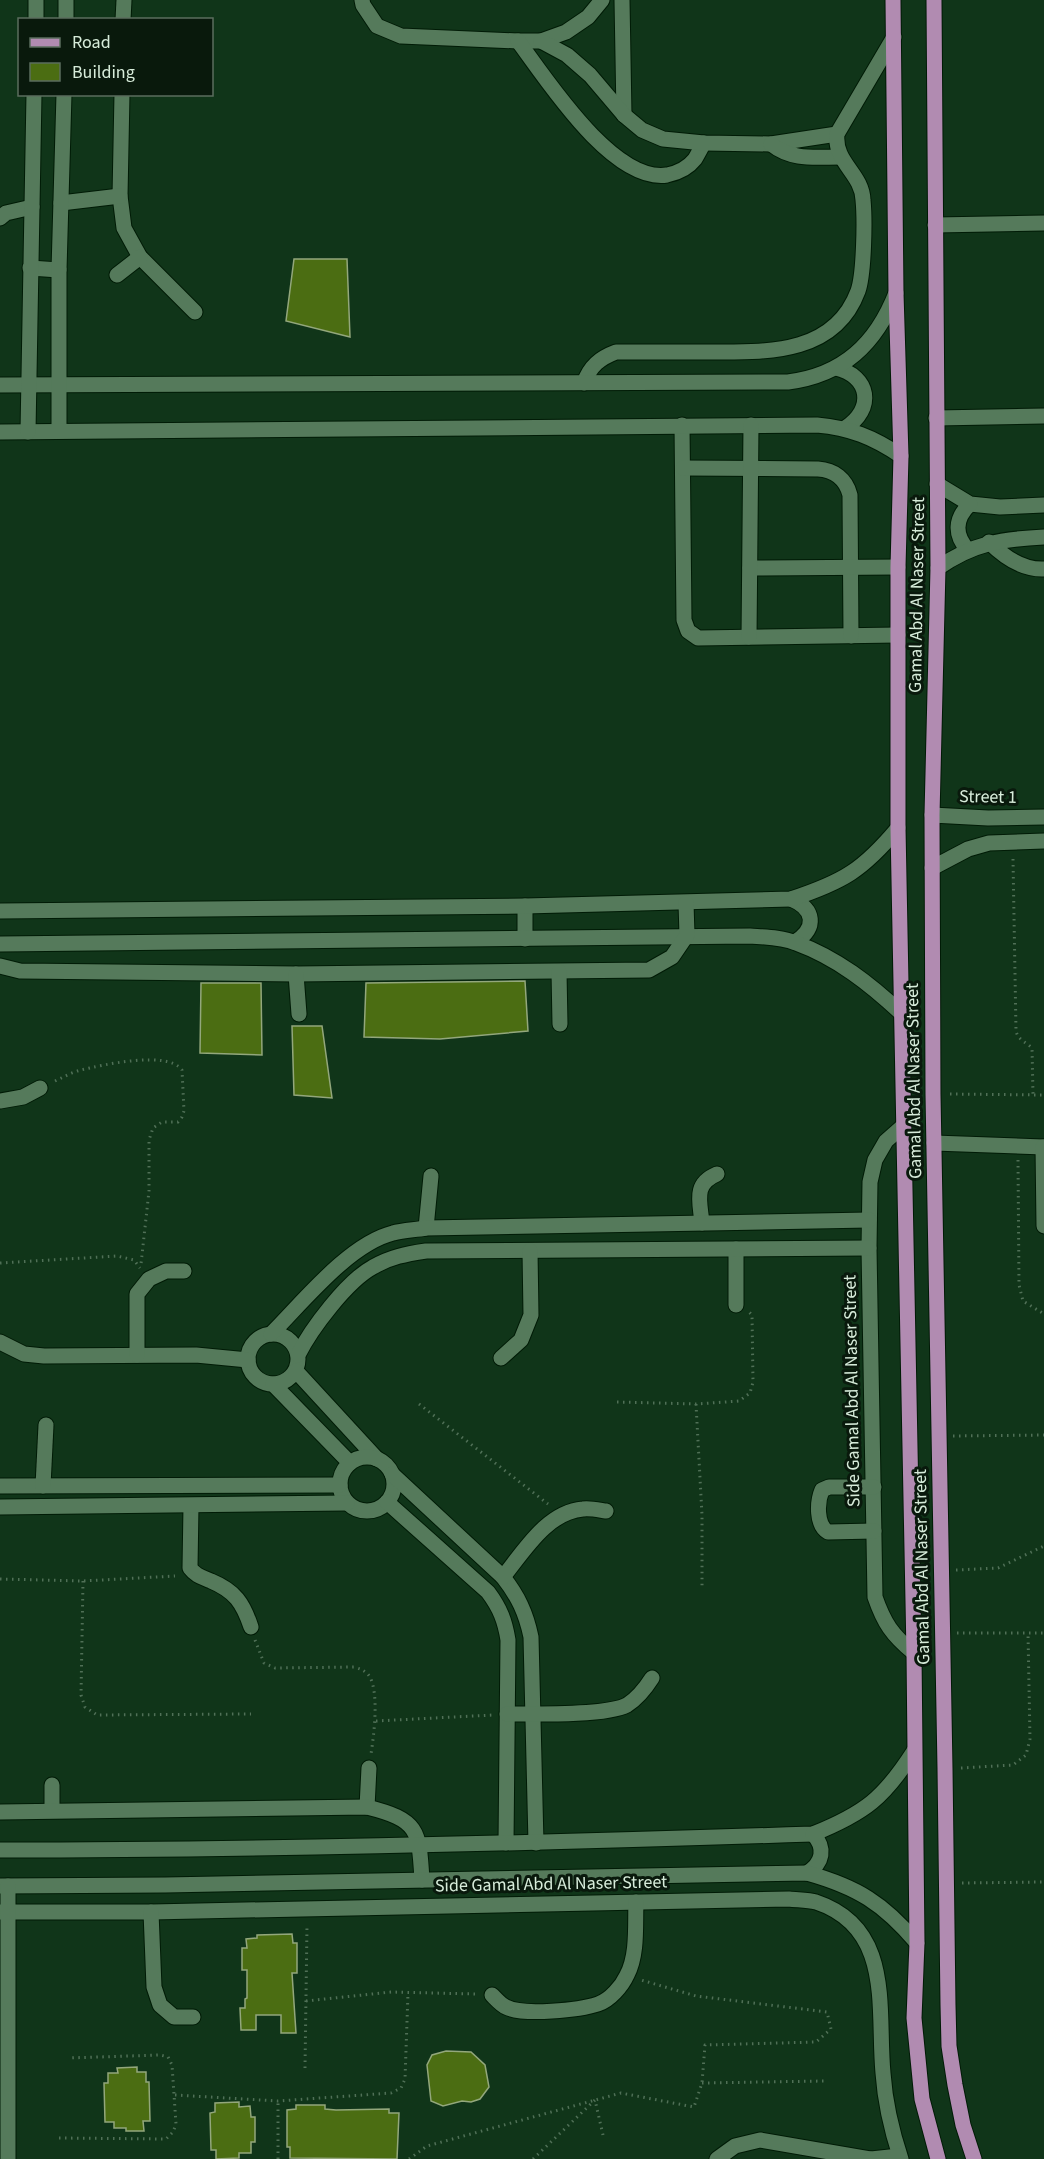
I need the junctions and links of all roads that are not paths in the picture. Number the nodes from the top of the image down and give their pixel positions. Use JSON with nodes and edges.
{"nodes":[{"id":1,"x":36,"y":0,"type":"edge"},
{"id":2,"x":66,"y":0,"type":"edge"},
{"id":3,"x":124,"y":0,"type":"edge"},
{"id":4,"x":362,"y":0,"type":"edge"},
{"id":5,"x":602,"y":0,"type":"edge"},
{"id":6,"x":622,"y":0,"type":"edge"},
{"id":7,"x":893,"y":0,"type":"edge"},
{"id":8,"x":934,"y":0,"type":"edge"},
{"id":9,"x":36,"y":18,"type":"edge"},
{"id":10,"x":66,"y":18,"type":"edge"},
{"id":11,"x":123,"y":18,"type":"edge"},
{"id":12,"x":894,"y":37,"type":"junction"},
{"id":13,"x":518,"y":41,"type":"junction"},
{"id":14,"x":541,"y":41,"type":"junction"},
{"id":15,"x":34,"y":96,"type":"edge"},
{"id":16,"x":64,"y":96,"type":"edge"},
{"id":17,"x":122,"y":96,"type":"edge"},
{"id":18,"x":624,"y":116,"type":"junction"},
{"id":19,"x":837,"y":134,"type":"junction"},
{"id":20,"x":704,"y":143,"type":"junction"},
{"id":21,"x":771,"y":144,"type":"junction"},
{"id":22,"x":841,"y":157,"type":"junction"},
{"id":23,"x":120,"y":196,"type":"junction"},
{"id":24,"x":61,"y":203,"type":"junction"},
{"id":25,"x":32,"y":207,"type":"junction"},
{"id":26,"x":0,"y":218,"type":"edge"},
{"id":27,"x":1044,"y":223,"type":"edge"},
{"id":28,"x":935,"y":225,"type":"junction"},
{"id":29,"x":140,"y":257,"type":"junction"},
{"id":30,"x":30,"y":268,"type":"junction"},
{"id":31,"x":59,"y":270,"type":"junction"},
{"id":32,"x":117,"y":275,"type":"dead end"},
{"id":33,"x":896,"y":293,"type":"junction"},
{"id":34,"x":195,"y":312,"type":"dead end"},
{"id":35,"x":836,"y":368,"type":"junction"},
{"id":36,"x":584,"y":383,"type":"junction"},
{"id":37,"x":28,"y":385,"type":"junction"},
{"id":38,"x":59,"y":385,"type":"junction"},
{"id":39,"x":0,"y":386,"type":"edge"},
{"id":40,"x":1044,"y":416,"type":"edge"},
{"id":41,"x":936,"y":418,"type":"junction"},
{"id":42,"x":682,"y":425,"type":"junction"},
{"id":43,"x":751,"y":425,"type":"junction"},
{"id":44,"x":845,"y":428,"type":"junction"},
{"id":45,"x":59,"y":431,"type":"junction"},
{"id":46,"x":0,"y":432,"type":"edge"},
{"id":47,"x":27,"y":432,"type":"junction"},
{"id":48,"x":901,"y":456,"type":"junction"},
{"id":49,"x":683,"y":468,"type":"junction"},
{"id":50,"x":750,"y":468,"type":"junction"},
{"id":51,"x":937,"y":484,"type":"junction"},
{"id":52,"x":970,"y":504,"type":"junction"},
{"id":53,"x":1044,"y":505,"type":"edge"},
{"id":54,"x":1044,"y":537,"type":"edge"},
{"id":55,"x":989,"y":542,"type":"junction"},
{"id":56,"x":968,"y":550,"type":"junction"},
{"id":57,"x":851,"y":567,"type":"junction"},
{"id":58,"x":898,"y":567,"type":"junction"},
{"id":59,"x":750,"y":568,"type":"junction"},
{"id":60,"x":938,"y":568,"type":"junction"},
{"id":61,"x":1044,"y":569,"type":"edge"},
{"id":62,"x":898,"y":635,"type":"junction"},
{"id":63,"x":851,"y":636,"type":"junction"},
{"id":64,"x":749,"y":637,"type":"junction"},
{"id":65,"x":932,"y":815,"type":"junction"},
{"id":66,"x":1044,"y":817,"type":"edge"},
{"id":67,"x":898,"y":828,"type":"junction"},
{"id":68,"x":1044,"y":841,"type":"edge"},
{"id":69,"x":932,"y":868,"type":"junction"},
{"id":70,"x":791,"y":899,"type":"junction"},
{"id":71,"x":686,"y":903,"type":"junction"},
{"id":72,"x":525,"y":906,"type":"junction"},
{"id":73,"x":0,"y":911,"type":"edge"},
{"id":74,"x":687,"y":935,"type":"junction"},
{"id":75,"x":525,"y":939,"type":"junction"},
{"id":76,"x":795,"y":942,"type":"junction"},
{"id":77,"x":0,"y":944,"type":"edge"},
{"id":78,"x":0,"y":966,"type":"edge"},
{"id":79,"x":559,"y":972,"type":"junction"},
{"id":80,"x":296,"y":974,"type":"junction"},
{"id":81,"x":901,"y":1013,"type":"junction"},
{"id":82,"x":299,"y":1014,"type":"dead end"},
{"id":83,"x":560,"y":1024,"type":"dead end"},
{"id":84,"x":40,"y":1088,"type":"road end"},
{"id":85,"x":0,"y":1101,"type":"edge"},
{"id":86,"x":903,"y":1126,"type":"junction"},
{"id":87,"x":934,"y":1143,"type":"junction"},
{"id":88,"x":1043,"y":1147,"type":"edge"},
{"id":89,"x":717,"y":1174,"type":"dead end"},
{"id":90,"x":431,"y":1176,"type":"dead end"},
{"id":91,"x":869,"y":1220,"type":"junction"},
{"id":92,"x":702,"y":1223,"type":"junction"},
{"id":93,"x":628,"y":1224,"type":"junction"},
{"id":94,"x":1044,"y":1226,"type":"edge"},
{"id":95,"x":426,"y":1228,"type":"junction"},
{"id":96,"x":869,"y":1248,"type":"junction"},
{"id":97,"x":736,"y":1249,"type":"junction"},
{"id":98,"x":628,"y":1250,"type":"junction"},
{"id":99,"x":530,"y":1251,"type":"junction"},
{"id":100,"x":184,"y":1271,"type":"dead end"},
{"id":101,"x":736,"y":1305,"type":"road end"},
{"id":102,"x":271,"y":1334,"type":"junction"},
{"id":103,"x":0,"y":1342,"type":"edge"},
{"id":104,"x":137,"y":1355,"type":"junction"},
{"id":105,"x":298,"y":1355,"type":"junction"},
{"id":106,"x":501,"y":1358,"type":"dead end"},
{"id":107,"x":248,"y":1360,"type":"junction"},
{"id":108,"x":296,"y":1371,"type":"junction"},
{"id":109,"x":273,"y":1384,"type":"junction"},
{"id":110,"x":46,"y":1425,"type":"dead end"},
{"id":111,"x":377,"y":1459,"type":"junction"},
{"id":112,"x":350,"y":1463,"type":"junction"},
{"id":113,"x":392,"y":1474,"type":"junction"},
{"id":114,"x":340,"y":1485,"type":"junction"},
{"id":115,"x":0,"y":1486,"type":"edge"},
{"id":116,"x":43,"y":1486,"type":"junction"},
{"id":117,"x":874,"y":1487,"type":"junction"},
{"id":118,"x":387,"y":1502,"type":"junction"},
{"id":119,"x":347,"y":1503,"type":"junction"},
{"id":120,"x":191,"y":1506,"type":"junction"},
{"id":121,"x":0,"y":1507,"type":"edge"},
{"id":122,"x":606,"y":1511,"type":"dead end"},
{"id":123,"x":874,"y":1532,"type":"junction"},
{"id":124,"x":503,"y":1577,"type":"junction"},
{"id":125,"x":251,"y":1627,"type":"road end"},
{"id":126,"x":914,"y":1653,"type":"junction"},
{"id":127,"x":652,"y":1678,"type":"dead end"},
{"id":128,"x":507,"y":1714,"type":"junction"},
{"id":129,"x":533,"y":1714,"type":"junction"},
{"id":130,"x":914,"y":1751,"type":"junction"},
{"id":131,"x":369,"y":1768,"type":"road end"},
{"id":132,"x":52,"y":1785,"type":"dead end"},
{"id":133,"x":367,"y":1806,"type":"junction"},
{"id":134,"x":52,"y":1810,"type":"junction"},
{"id":135,"x":0,"y":1812,"type":"edge"},
{"id":136,"x":813,"y":1834,"type":"junction"},
{"id":137,"x":506,"y":1843,"type":"junction"},
{"id":138,"x":536,"y":1843,"type":"junction"},
{"id":139,"x":420,"y":1845,"type":"junction"},
{"id":140,"x":0,"y":1850,"type":"edge"},
{"id":141,"x":807,"y":1873,"type":"junction"},
{"id":142,"x":422,"y":1880,"type":"junction"},
{"id":143,"x":4,"y":1886,"type":"edge"},
{"id":144,"x":636,"y":1902,"type":"junction"},
{"id":145,"x":4,"y":1912,"type":"edge"},
{"id":146,"x":151,"y":1912,"type":"junction"},
{"id":147,"x":917,"y":1943,"type":"junction"},
{"id":148,"x":492,"y":1995,"type":"road end"},
{"id":149,"x":193,"y":2017,"type":"dead end"},
{"id":150,"x":900,"y":2157,"type":"edge"},
{"id":151,"x":8,"y":2159,"type":"edge"},
{"id":152,"x":717,"y":2159,"type":"edge"},
{"id":153,"x":870,"y":2159,"type":"edge"},
{"id":154,"x":938,"y":2159,"type":"edge"},
{"id":155,"x":974,"y":2159,"type":"edge"}],
"edges":[{"from":1,"to":9,"type":"street"},
{"from":2,"to":10,"type":"street"},
{"from":3,"to":11,"type":"street"},
{"from":4,"to":13,"type":"street"},
{"from":5,"to":14,"type":"street"},
{"from":6,"to":18,"type":"street"},
{"from":7,"to":12,"type":"main road","name":"Gamal Abd Al Naser Street"},
{"from":8,"to":28,"type":"main road","name":"Gamal Abd Al Naser Street"},
{"from":12,"to":19,"type":"street"},
{"from":12,"to":33,"type":"main road","name":"Gamal Abd Al Naser Street"},
{"from":13,"to":14,"type":"street"},
{"from":13,"to":20,"type":"street"},
{"from":14,"to":18,"type":"street"},
{"from":15,"to":25,"type":"street"},
{"from":16,"to":24,"type":"street"},
{"from":17,"to":23,"type":"street"},
{"from":18,"to":20,"type":"street"},
{"from":19,"to":21,"type":"street"},
{"from":19,"to":22,"type":"street"},
{"from":20,"to":21,"type":"street"},
{"from":21,"to":22,"type":"street"},
{"from":22,"to":36,"type":"street"},
{"from":23,"to":24,"type":"street"},
{"from":23,"to":29,"type":"street"},
{"from":24,"to":31,"type":"street"},
{"from":25,"to":26,"type":"street"},
{"from":25,"to":30,"type":"street"},
{"from":27,"to":28,"type":"street"},
{"from":28,"to":41,"type":"main road","name":"Gamal Abd Al Naser Street"},
{"from":29,"to":32,"type":"street"},
{"from":29,"to":34,"type":"street"},
{"from":30,"to":31,"type":"street"},
{"from":30,"to":37,"type":"street"},
{"from":31,"to":38,"type":"street"},
{"from":33,"to":35,"type":"street"},
{"from":33,"to":48,"type":"main road","name":"Gamal Abd Al Naser Street"},
{"from":35,"to":36,"type":"street"},
{"from":35,"to":44,"type":"street"},
{"from":36,"to":38,"type":"street"},
{"from":37,"to":38,"type":"street"},
{"from":37,"to":39,"type":"street"},
{"from":37,"to":47,"type":"street"},
{"from":38,"to":45,"type":"street"},
{"from":40,"to":41,"type":"street"},
{"from":41,"to":51,"type":"main road","name":"Gamal Abd Al Naser Street"},
{"from":42,"to":43,"type":"street"},
{"from":42,"to":45,"type":"street"},
{"from":42,"to":49,"type":"street"},
{"from":43,"to":44,"type":"street"},
{"from":43,"to":50,"type":"street"},
{"from":44,"to":48,"type":"street"},
{"from":45,"to":47,"type":"street"},
{"from":46,"to":47,"type":"street"},
{"from":48,"to":58,"type":"main road","name":"Gamal Abd Al Naser Street"},
{"from":49,"to":50,"type":"street"},
{"from":49,"to":64,"type":"street"},
{"from":50,"to":57,"type":"street"},
{"from":50,"to":59,"type":"street"},
{"from":51,"to":52,"type":"street"},
{"from":51,"to":60,"type":"main road","name":"Gamal Abd Al Naser Street"},
{"from":52,"to":53,"type":"street"},
{"from":52,"to":56,"type":"street"},
{"from":54,"to":55,"type":"street"},
{"from":55,"to":56,"type":"street"},
{"from":55,"to":61,"type":"street"},
{"from":56,"to":60,"type":"street"},
{"from":57,"to":58,"type":"street"},
{"from":57,"to":59,"type":"street"},
{"from":57,"to":63,"type":"street"},
{"from":58,"to":62,"type":"main road","name":"Gamal Abd Al Naser Street"},
{"from":59,"to":64,"type":"street"},
{"from":60,"to":65,"type":"main road","name":"Gamal Abd Al Naser Street"},
{"from":62,"to":63,"type":"street"},
{"from":62,"to":67,"type":"main road","name":"Gamal Abd Al Naser Street"},
{"from":63,"to":64,"type":"street"},
{"from":65,"to":66,"type":"street","name":"Street 1"},
{"from":65,"to":69,"type":"main road","name":"Gamal Abd Al Naser Street"},
{"from":67,"to":70,"type":"street"},
{"from":67,"to":81,"type":"main road","name":"Gamal Abd Al Naser Street"},
{"from":68,"to":69,"type":"street"},
{"from":69,"to":87,"type":"main road","name":"Gamal Abd Al Naser Street"},
{"from":70,"to":71,"type":"street"},
{"from":70,"to":76,"type":"street"},
{"from":71,"to":72,"type":"street"},
{"from":71,"to":74,"type":"street"},
{"from":72,"to":73,"type":"street"},
{"from":72,"to":75,"type":"street"},
{"from":74,"to":75,"type":"street"},
{"from":74,"to":76,"type":"street"},
{"from":74,"to":79,"type":"street"},
{"from":75,"to":77,"type":"street"},
{"from":76,"to":81,"type":"street"},
{"from":78,"to":80,"type":"street"},
{"from":79,"to":80,"type":"street"},
{"from":79,"to":83,"type":"street"},
{"from":80,"to":82,"type":"street"},
{"from":81,"to":86,"type":"main road","name":"Gamal Abd Al Naser Street"},
{"from":84,"to":85,"type":"street"},
{"from":86,"to":91,"type":"street","name":"Side Gamal Abd Al Naser Street"},
{"from":86,"to":126,"type":"main road","name":"Gamal Abd Al Naser Street"},
{"from":87,"to":88,"type":"street"},
{"from":87,"to":155,"type":"main road","name":"Gamal Abd Al Naser Street"},
{"from":88,"to":94,"type":"street"},
{"from":89,"to":92,"type":"street"},
{"from":90,"to":95,"type":"street"},
{"from":91,"to":92,"type":"street"},
{"from":91,"to":96,"type":"street","name":"Side Gamal Abd Al Naser Street"},
{"from":92,"to":93,"type":"street"},
{"from":93,"to":95,"type":"street"},
{"from":93,"to":98,"type":"street"},
{"from":95,"to":102,"type":"street"},
{"from":96,"to":97,"type":"street"},
{"from":96,"to":117,"type":"street","name":"Side Gamal Abd Al Naser Street"},
{"from":97,"to":98,"type":"street"},
{"from":97,"to":101,"type":"street"},
{"from":98,"to":99,"type":"street"},
{"from":99,"to":105,"type":"street"},
{"from":99,"to":106,"type":"street"},
{"from":100,"to":104,"type":"street"},
{"from":102,"to":105,"type":"street"},
{"from":102,"to":107,"type":"street"},
{"from":103,"to":104,"type":"street"},
{"from":104,"to":107,"type":"street"},
{"from":105,"to":108,"type":"street"},
{"from":107,"to":109,"type":"street"},
{"from":108,"to":109,"type":"street"},
{"from":108,"to":111,"type":"street"},
{"from":109,"to":112,"type":"street"},
{"from":110,"to":116,"type":"street"},
{"from":111,"to":112,"type":"street"},
{"from":111,"to":113,"type":"street"},
{"from":112,"to":114,"type":"street"},
{"from":113,"to":118,"type":"street"},
{"from":113,"to":124,"type":"street"},
{"from":114,"to":116,"type":"street"},
{"from":114,"to":119,"type":"street"},
{"from":115,"to":116,"type":"street"},
{"from":117,"to":123,"type":"street","name":"Side Gamal Abd Al Naser Street"},
{"from":117,"to":123,"type":"street"},
{"from":118,"to":119,"type":"street"},
{"from":118,"to":128,"type":"street"},
{"from":119,"to":120,"type":"street"},
{"from":120,"to":121,"type":"street"},
{"from":120,"to":125,"type":"street"},
{"from":122,"to":124,"type":"street"},
{"from":123,"to":126,"type":"street","name":"Side Gamal Abd Al Naser Street"},
{"from":124,"to":129,"type":"street"},
{"from":126,"to":130,"type":"main road","name":"Gamal Abd Al Naser Street"},
{"from":127,"to":129,"type":"street"},
{"from":128,"to":129,"type":"street"},
{"from":128,"to":137,"type":"street"},
{"from":129,"to":138,"type":"street"},
{"from":130,"to":136,"type":"street"},
{"from":130,"to":147,"type":"main road","name":"Gamal Abd Al Naser Street"},
{"from":131,"to":133,"type":"street"},
{"from":132,"to":134,"type":"street"},
{"from":133,"to":134,"type":"street"},
{"from":133,"to":139,"type":"street"},
{"from":134,"to":135,"type":"street"},
{"from":136,"to":138,"type":"street"},
{"from":136,"to":141,"type":"street"},
{"from":137,"to":138,"type":"street"},
{"from":137,"to":139,"type":"street"},
{"from":139,"to":140,"type":"street"},
{"from":139,"to":142,"type":"street"},
{"from":141,"to":142,"type":"street"},
{"from":141,"to":147,"type":"street"},
{"from":142,"to":143,"type":"street"},
{"from":143,"to":145,"type":"street"},
{"from":144,"to":146,"type":"street","name":"Side Gamal Abd Al Naser Street"},
{"from":144,"to":148,"type":"street"},
{"from":144,"to":150,"type":"street","name":"Side Gamal Abd Al Naser Street"},
{"from":145,"to":146,"type":"street","name":"Side Gamal Abd Al Naser Street"},
{"from":145,"to":151,"type":"street"},
{"from":146,"to":149,"type":"street"},
{"from":147,"to":154,"type":"main road","name":"Gamal Abd Al Naser Street"},
{"from":150,"to":153,"type":"street"},
{"from":152,"to":153,"type":"street"}]}
